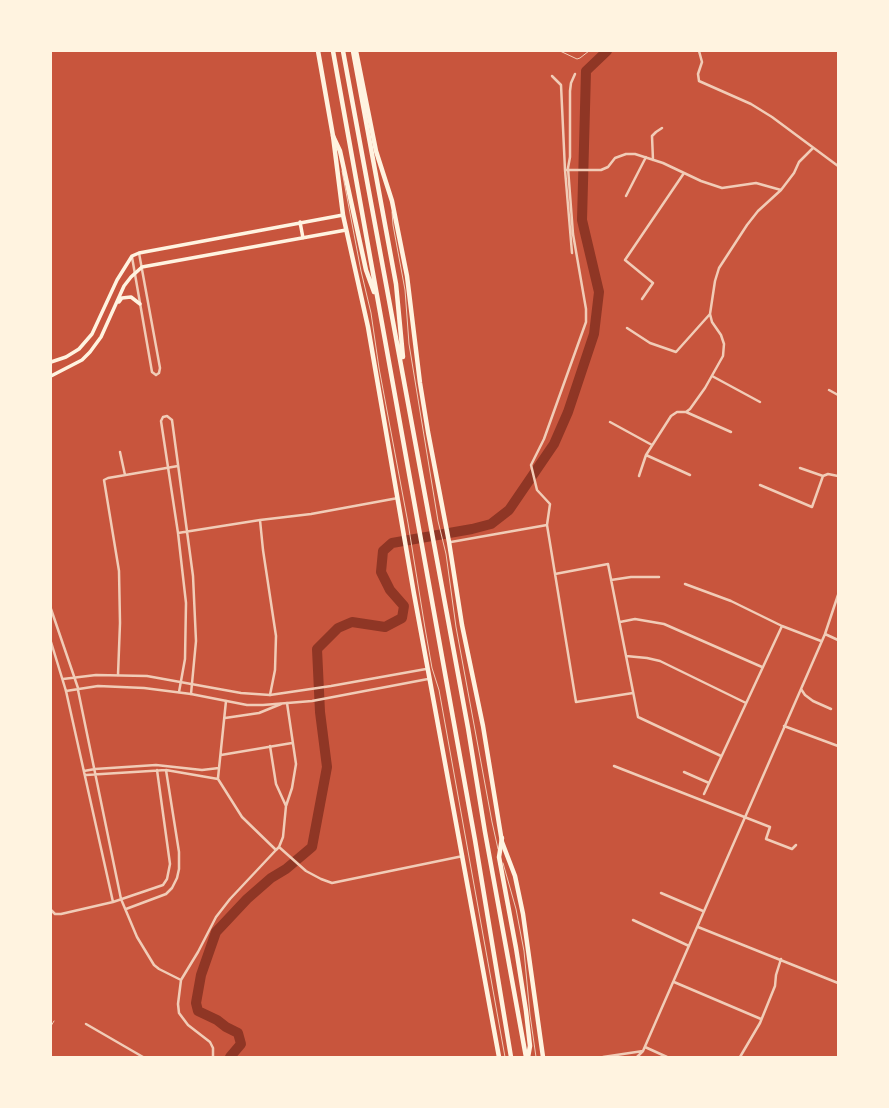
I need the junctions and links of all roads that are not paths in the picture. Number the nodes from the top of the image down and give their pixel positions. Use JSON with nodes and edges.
{"nodes":[{"id":1,"x":318,"y":51,"type":"edge"},
{"id":2,"x":333,"y":51,"type":"edge"},
{"id":3,"x":343,"y":51,"type":"edge"},
{"id":4,"x":355,"y":51,"type":"edge"},
{"id":5,"x":560,"y":51,"type":"edge"},
{"id":6,"x":589,"y":51,"type":"edge"},
{"id":7,"x":699,"y":51,"type":"edge"},
{"id":8,"x":575,"y":74,"type":"dead end"},
{"id":9,"x":552,"y":76,"type":"dead end"},
{"id":10,"x":662,"y":128,"type":"dead end"},
{"id":11,"x":333,"y":136,"type":"junction"},
{"id":12,"x":813,"y":148,"type":"junction"},
{"id":13,"x":340,"y":151,"type":"junction"},
{"id":14,"x":646,"y":157,"type":"junction"},
{"id":15,"x":653,"y":160,"type":"junction"},
{"id":16,"x":838,"y":166,"type":"edge"},
{"id":17,"x":568,"y":171,"type":"junction"},
{"id":18,"x":684,"y":173,"type":"junction"},
{"id":19,"x":781,"y":190,"type":"junction"},
{"id":20,"x":626,"y":195,"type":"dead end"},
{"id":21,"x":392,"y":201,"type":"junction"},
{"id":22,"x":343,"y":215,"type":"junction"},
{"id":23,"x":300,"y":222,"type":"junction"},
{"id":24,"x":346,"y":230,"type":"junction"},
{"id":25,"x":303,"y":237,"type":"junction"},
{"id":26,"x":139,"y":253,"type":"junction"},
{"id":27,"x":572,"y":253,"type":"dead end"},
{"id":28,"x":132,"y":256,"type":"junction"},
{"id":29,"x":142,"y":267,"type":"junction"},
{"id":30,"x":135,"y":273,"type":"junction"},
{"id":31,"x":642,"y":299,"type":"dead end"},
{"id":32,"x":378,"y":303,"type":"junction"},
{"id":33,"x":140,"y":304,"type":"junction"},
{"id":34,"x":115,"y":308,"type":"junction"},
{"id":35,"x":710,"y":314,"type":"junction"},
{"id":36,"x":627,"y":328,"type":"dead end"},
{"id":37,"x":51,"y":362,"type":"edge"},
{"id":38,"x":51,"y":374,"type":"edge"},
{"id":39,"x":712,"y":376,"type":"junction"},
{"id":40,"x":405,"y":385,"type":"junction"},
{"id":41,"x":829,"y":390,"type":"dead end"},
{"id":42,"x":838,"y":395,"type":"edge"},
{"id":43,"x":760,"y":402,"type":"dead end"},
{"id":44,"x":687,"y":412,"type":"junction"},
{"id":45,"x":610,"y":422,"type":"dead end"},
{"id":46,"x":731,"y":432,"type":"dead end"},
{"id":47,"x":652,"y":445,"type":"junction"},
{"id":48,"x":120,"y":452,"type":"dead end"},
{"id":49,"x":646,"y":455,"type":"junction"},
{"id":50,"x":178,"y":466,"type":"junction"},
{"id":51,"x":169,"y":468,"type":"junction"},
{"id":52,"x":800,"y":468,"type":"dead end"},
{"id":53,"x":125,"y":475,"type":"junction"},
{"id":54,"x":690,"y":475,"type":"dead end"},
{"id":55,"x":639,"y":476,"type":"dead end"},
{"id":56,"x":822,"y":476,"type":"junction"},
{"id":57,"x":838,"y":476,"type":"edge"},
{"id":58,"x":760,"y":485,"type":"dead end"},
{"id":59,"x":398,"y":498,"type":"junction"},
{"id":60,"x":260,"y":520,"type":"junction"},
{"id":61,"x":405,"y":525,"type":"junction"},
{"id":62,"x":547,"y":525,"type":"junction"},
{"id":63,"x":188,"y":532,"type":"junction"},
{"id":64,"x":178,"y":533,"type":"junction"},
{"id":65,"x":447,"y":541,"type":"junction"},
{"id":66,"x":410,"y":551,"type":"junction"},
{"id":67,"x":555,"y":574,"type":"junction"},
{"id":68,"x":659,"y":578,"type":"dead end"},
{"id":69,"x":611,"y":580,"type":"junction"},
{"id":70,"x":685,"y":583,"type":"dead end"},
{"id":71,"x":838,"y":595,"type":"edge"},
{"id":72,"x":51,"y":609,"type":"edge"},
{"id":73,"x":620,"y":622,"type":"junction"},
{"id":74,"x":782,"y":626,"type":"junction"},
{"id":75,"x":825,"y":634,"type":"junction"},
{"id":76,"x":838,"y":639,"type":"edge"},
{"id":77,"x":822,"y":641,"type":"junction"},
{"id":78,"x":51,"y":642,"type":"edge"},
{"id":79,"x":626,"y":656,"type":"junction"},
{"id":80,"x":762,"y":667,"type":"junction"},
{"id":81,"x":428,"y":668,"type":"junction"},
{"id":82,"x":118,"y":675,"type":"junction"},
{"id":83,"x":75,"y":677,"type":"junction"},
{"id":84,"x":384,"y":677,"type":"junction"},
{"id":85,"x":63,"y":679,"type":"junction"},
{"id":86,"x":430,"y":679,"type":"junction"},
{"id":87,"x":181,"y":681,"type":"junction"},
{"id":88,"x":192,"y":684,"type":"junction"},
{"id":89,"x":387,"y":687,"type":"junction"},
{"id":90,"x":78,"y":688,"type":"junction"},
{"id":91,"x":801,"y":689,"type":"junction"},
{"id":92,"x":66,"y":691,"type":"junction"},
{"id":93,"x":179,"y":692,"type":"junction"},
{"id":94,"x":634,"y":692,"type":"junction"},
{"id":95,"x":191,"y":694,"type":"junction"},
{"id":96,"x":270,"y":695,"type":"junction"},
{"id":97,"x":226,"y":701,"type":"junction"},
{"id":98,"x":287,"y":703,"type":"junction"},
{"id":99,"x":746,"y":703,"type":"junction"},
{"id":100,"x":281,"y":704,"type":"junction"},
{"id":101,"x":831,"y":709,"type":"dead end"},
{"id":102,"x":225,"y":718,"type":"junction"},
{"id":103,"x":784,"y":726,"type":"junction"},
{"id":104,"x":292,"y":743,"type":"junction"},
{"id":105,"x":270,"y":746,"type":"junction"},
{"id":106,"x":838,"y":746,"type":"edge"},
{"id":107,"x":221,"y":755,"type":"junction"},
{"id":108,"x":721,"y":756,"type":"junction"},
{"id":109,"x":614,"y":766,"type":"dead end"},
{"id":110,"x":219,"y":768,"type":"junction"},
{"id":111,"x":156,"y":770,"type":"junction"},
{"id":112,"x":166,"y":770,"type":"junction"},
{"id":113,"x":95,"y":771,"type":"junction"},
{"id":114,"x":684,"y":772,"type":"dead end"},
{"id":115,"x":84,"y":773,"type":"junction"},
{"id":116,"x":218,"y":779,"type":"junction"},
{"id":117,"x":709,"y":783,"type":"junction"},
{"id":118,"x":704,"y":794,"type":"dead end"},
{"id":119,"x":286,"y":806,"type":"junction"},
{"id":120,"x":746,"y":817,"type":"junction"},
{"id":121,"x":502,"y":838,"type":"junction"},
{"id":122,"x":796,"y":845,"type":"dead end"},
{"id":123,"x":278,"y":849,"type":"junction"},
{"id":124,"x":499,"y":853,"type":"junction"},
{"id":125,"x":463,"y":856,"type":"junction"},
{"id":126,"x":661,"y":893,"type":"dead end"},
{"id":127,"x":121,"y":899,"type":"junction"},
{"id":128,"x":113,"y":902,"type":"junction"},
{"id":129,"x":126,"y":909,"type":"junction"},
{"id":130,"x":51,"y":910,"type":"edge"},
{"id":131,"x":704,"y":911,"type":"junction"},
{"id":132,"x":633,"y":920,"type":"dead end"},
{"id":133,"x":698,"y":926,"type":"junction"},
{"id":134,"x":689,"y":946,"type":"junction"},
{"id":135,"x":781,"y":959,"type":"junction"},
{"id":136,"x":181,"y":980,"type":"junction"},
{"id":137,"x":674,"y":982,"type":"junction"},
{"id":138,"x":838,"y":982,"type":"edge"},
{"id":139,"x":761,"y":1019,"type":"junction"},
{"id":140,"x":54,"y":1021,"type":"dead end"},
{"id":141,"x":86,"y":1024,"type":"dead end"},
{"id":142,"x":51,"y":1026,"type":"edge"},
{"id":143,"x":644,"y":1049,"type":"junction"},
{"id":144,"x":143,"y":1057,"type":"edge"},
{"id":145,"x":213,"y":1057,"type":"edge"},
{"id":146,"x":499,"y":1057,"type":"edge"},
{"id":147,"x":505,"y":1057,"type":"edge"},
{"id":148,"x":511,"y":1057,"type":"edge"},
{"id":149,"x":527,"y":1057,"type":"edge"},
{"id":150,"x":536,"y":1057,"type":"edge"},
{"id":151,"x":543,"y":1057,"type":"edge"},
{"id":152,"x":603,"y":1057,"type":"edge"},
{"id":153,"x":637,"y":1057,"type":"edge"},
{"id":154,"x":667,"y":1057,"type":"edge"},
{"id":155,"x":740,"y":1057,"type":"edge"}],
"edges":[{"from":1,"to":11,"type":"highway"},
{"from":2,"to":32,"type":"highway"},
{"from":3,"to":40,"type":"highway"},
{"from":4,"to":21,"type":"highway"},
{"from":4,"to":40,"type":"highway"},
{"from":5,"to":6,"type":"lane"},
{"from":7,"to":12,"type":"street"},
{"from":8,"to":17,"type":"street"},
{"from":9,"to":17,"type":"street"},
{"from":10,"to":15,"type":"street"},
{"from":11,"to":13,"type":"highway"},
{"from":11,"to":22,"type":"highway"},
{"from":12,"to":16,"type":"street"},
{"from":12,"to":19,"type":"street"},
{"from":13,"to":32,"type":"highway"},
{"from":13,"to":61,"type":"lane"},
{"from":14,"to":15,"type":"street"},
{"from":14,"to":17,"type":"street"},
{"from":14,"to":20,"type":"street"},
{"from":15,"to":18,"type":"street"},
{"from":17,"to":27,"type":"street"},
{"from":17,"to":62,"type":"street"},
{"from":18,"to":19,"type":"street"},
{"from":18,"to":31,"type":"street"},
{"from":19,"to":35,"type":"street"},
{"from":21,"to":65,"type":"highway"},
{"from":21,"to":65,"type":"lane"},
{"from":22,"to":23,"type":"main road"},
{"from":22,"to":24,"type":"highway"},
{"from":23,"to":25,"type":"main road"},
{"from":23,"to":26,"type":"main road"},
{"from":24,"to":25,"type":"main road"},
{"from":24,"to":59,"type":"highway"},
{"from":25,"to":29,"type":"main road"},
{"from":26,"to":28,"type":"main road"},
{"from":26,"to":29,"type":"street"},
{"from":28,"to":30,"type":"street"},
{"from":28,"to":37,"type":"main road"},
{"from":29,"to":30,"type":"main road"},
{"from":29,"to":33,"type":"street"},
{"from":30,"to":33,"type":"street"},
{"from":30,"to":34,"type":"main road"},
{"from":32,"to":148,"type":"highway"},
{"from":33,"to":34,"type":"main road"},
{"from":34,"to":38,"type":"main road"},
{"from":35,"to":36,"type":"street"},
{"from":35,"to":39,"type":"street"},
{"from":39,"to":43,"type":"street"},
{"from":39,"to":44,"type":"street"},
{"from":40,"to":149,"type":"highway"},
{"from":41,"to":42,"type":"street"},
{"from":44,"to":46,"type":"street"},
{"from":44,"to":47,"type":"street"},
{"from":45,"to":47,"type":"street"},
{"from":47,"to":49,"type":"street"},
{"from":48,"to":53,"type":"street"},
{"from":49,"to":54,"type":"street"},
{"from":49,"to":55,"type":"street"},
{"from":50,"to":51,"type":"street"},
{"from":50,"to":51,"type":"street"},
{"from":50,"to":63,"type":"street"},
{"from":51,"to":53,"type":"street"},
{"from":51,"to":64,"type":"street"},
{"from":52,"to":56,"type":"street"},
{"from":53,"to":82,"type":"street"},
{"from":56,"to":57,"type":"street"},
{"from":56,"to":58,"type":"street"},
{"from":59,"to":60,"type":"street"},
{"from":59,"to":61,"type":"highway"},
{"from":60,"to":63,"type":"street"},
{"from":60,"to":96,"type":"street"},
{"from":61,"to":66,"type":"highway"},
{"from":62,"to":65,"type":"street"},
{"from":62,"to":67,"type":"street"},
{"from":63,"to":64,"type":"street"},
{"from":63,"to":88,"type":"street"},
{"from":64,"to":87,"type":"street"},
{"from":65,"to":121,"type":"highway"},
{"from":65,"to":124,"type":"lane"},
{"from":66,"to":81,"type":"highway"},
{"from":66,"to":147,"type":"lane"},
{"from":67,"to":69,"type":"street"},
{"from":67,"to":94,"type":"street"},
{"from":68,"to":69,"type":"street"},
{"from":69,"to":73,"type":"street"},
{"from":70,"to":74,"type":"street"},
{"from":71,"to":75,"type":"street"},
{"from":72,"to":83,"type":"street"},
{"from":73,"to":79,"type":"street"},
{"from":73,"to":80,"type":"street"},
{"from":74,"to":77,"type":"street"},
{"from":74,"to":80,"type":"street"},
{"from":75,"to":76,"type":"street"},
{"from":75,"to":77,"type":"street"},
{"from":77,"to":91,"type":"street"},
{"from":78,"to":85,"type":"street"},
{"from":79,"to":94,"type":"street"},
{"from":79,"to":99,"type":"street"},
{"from":80,"to":99,"type":"street"},
{"from":81,"to":84,"type":"street"},
{"from":81,"to":86,"type":"highway"},
{"from":82,"to":83,"type":"street"},
{"from":82,"to":87,"type":"street"},
{"from":83,"to":85,"type":"street"},
{"from":83,"to":90,"type":"street"},
{"from":84,"to":89,"type":"street"},
{"from":84,"to":96,"type":"street"},
{"from":85,"to":92,"type":"street"},
{"from":86,"to":89,"type":"street"},
{"from":86,"to":125,"type":"highway"},
{"from":87,"to":88,"type":"street"},
{"from":87,"to":93,"type":"street"},
{"from":88,"to":95,"type":"street"},
{"from":88,"to":96,"type":"street"},
{"from":89,"to":98,"type":"street"},
{"from":90,"to":92,"type":"street"},
{"from":90,"to":93,"type":"street"},
{"from":90,"to":113,"type":"street"},
{"from":91,"to":101,"type":"street"},
{"from":91,"to":103,"type":"street"},
{"from":92,"to":115,"type":"street"},
{"from":93,"to":95,"type":"street"},
{"from":94,"to":108,"type":"street"},
{"from":95,"to":97,"type":"street"},
{"from":97,"to":100,"type":"street"},
{"from":97,"to":102,"type":"street"},
{"from":98,"to":100,"type":"street"},
{"from":98,"to":104,"type":"street"},
{"from":99,"to":108,"type":"street"},
{"from":100,"to":102,"type":"street"},
{"from":102,"to":107,"type":"street"},
{"from":103,"to":106,"type":"street"},
{"from":103,"to":120,"type":"street"},
{"from":104,"to":105,"type":"street"},
{"from":104,"to":119,"type":"street"},
{"from":105,"to":107,"type":"street"},
{"from":105,"to":119,"type":"street"},
{"from":107,"to":110,"type":"street"},
{"from":108,"to":117,"type":"street"},
{"from":109,"to":120,"type":"street"},
{"from":110,"to":113,"type":"street"},
{"from":110,"to":116,"type":"street"},
{"from":111,"to":112,"type":"street"},
{"from":111,"to":113,"type":"street"},
{"from":111,"to":127,"type":"street"},
{"from":112,"to":116,"type":"street"},
{"from":112,"to":129,"type":"street"},
{"from":113,"to":115,"type":"street"},
{"from":113,"to":127,"type":"street"},
{"from":114,"to":117,"type":"street"},
{"from":115,"to":128,"type":"street"},
{"from":116,"to":123,"type":"street"},
{"from":117,"to":118,"type":"street"},
{"from":119,"to":123,"type":"street"},
{"from":120,"to":122,"type":"street"},
{"from":120,"to":131,"type":"street"},
{"from":121,"to":124,"type":"highway"},
{"from":121,"to":151,"type":"highway"},
{"from":123,"to":125,"type":"street"},
{"from":123,"to":136,"type":"street"},
{"from":124,"to":149,"type":"highway"},
{"from":124,"to":150,"type":"lane"},
{"from":125,"to":146,"type":"highway"},
{"from":126,"to":131,"type":"street"},
{"from":127,"to":128,"type":"street"},
{"from":127,"to":129,"type":"street"},
{"from":128,"to":130,"type":"street"},
{"from":129,"to":136,"type":"street"},
{"from":131,"to":133,"type":"street"},
{"from":132,"to":134,"type":"street"},
{"from":133,"to":134,"type":"street"},
{"from":133,"to":135,"type":"street"},
{"from":134,"to":137,"type":"street"},
{"from":135,"to":138,"type":"street"},
{"from":135,"to":139,"type":"street"},
{"from":136,"to":145,"type":"street"},
{"from":137,"to":139,"type":"street"},
{"from":137,"to":143,"type":"street"},
{"from":139,"to":155,"type":"street"},
{"from":140,"to":142,"type":"lane"},
{"from":141,"to":144,"type":"street"},
{"from":143,"to":152,"type":"street"},
{"from":143,"to":153,"type":"street"},
{"from":143,"to":154,"type":"street"}]}
